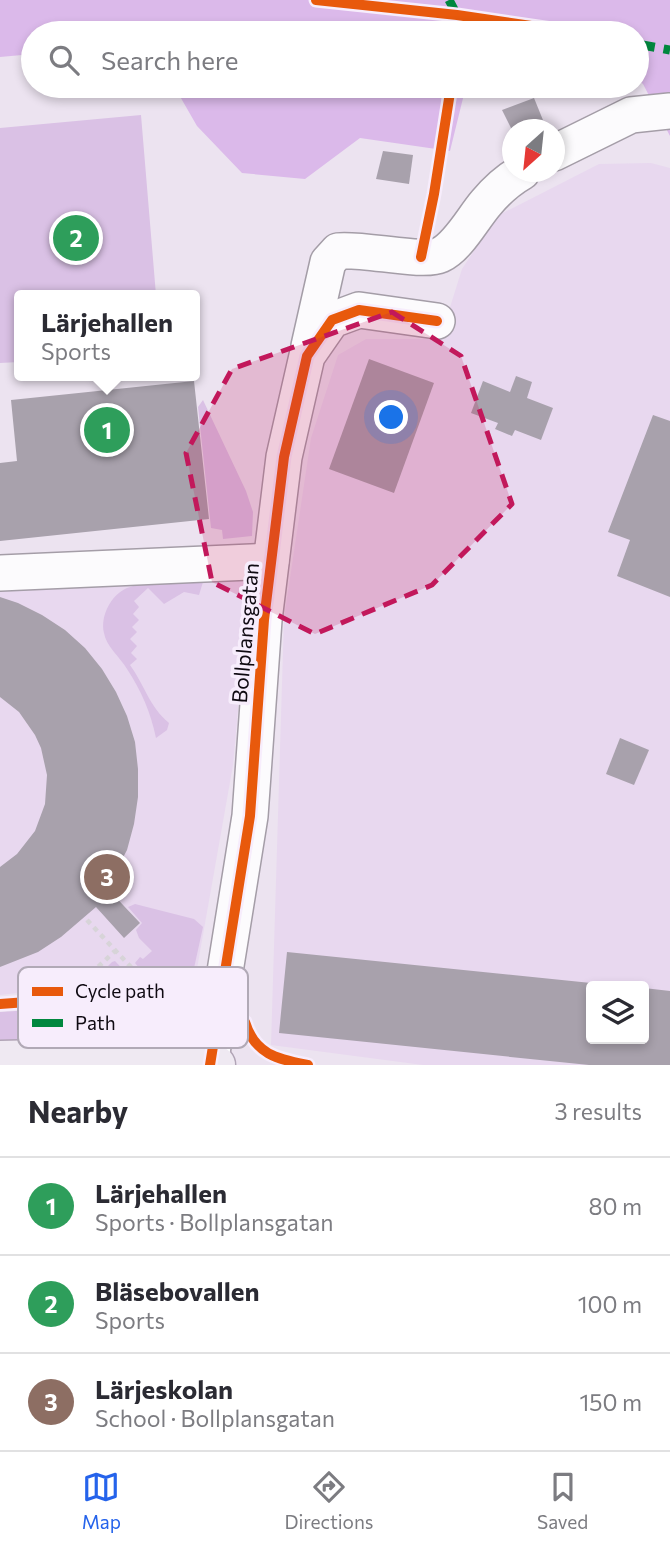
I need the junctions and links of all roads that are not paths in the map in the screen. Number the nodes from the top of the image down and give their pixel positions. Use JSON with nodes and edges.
{"nodes":[{"id":1,"x":670,"y":111,"type":"edge"},
{"id":2,"x":565,"y":148,"type":"edge"},
{"id":3,"x":507,"y":182,"type":"edge"},
{"id":4,"x":437,"y":321,"type":"dead end"},
{"id":5,"x":307,"y":356,"type":"junction"},
{"id":6,"x":271,"y":561,"type":"junction"},
{"id":7,"x":0,"y":573,"type":"edge"},
{"id":8,"x":226,"y":967,"type":"edge"},
{"id":9,"x":0,"y":1060,"type":"edge"},
{"id":10,"x":210,"y":1065,"type":"edge"},
{"id":11,"x":216,"y":1065,"type":"edge"}],
"edges":[{"from":1,"to":2,"type":"street"},
{"from":3,"to":5,"type":"street","name":"Bollplansgatan"},
{"from":4,"to":5,"type":"street","name":"Bollplansgatan"},
{"from":5,"to":6,"type":"street","name":"Bollplansgatan"},
{"from":6,"to":7,"type":"street"},
{"from":6,"to":8,"type":"street","name":"Bollplansgatan"},
{"from":9,"to":10,"type":"main road"},
{"from":10,"to":11,"type":"main road"}]}
